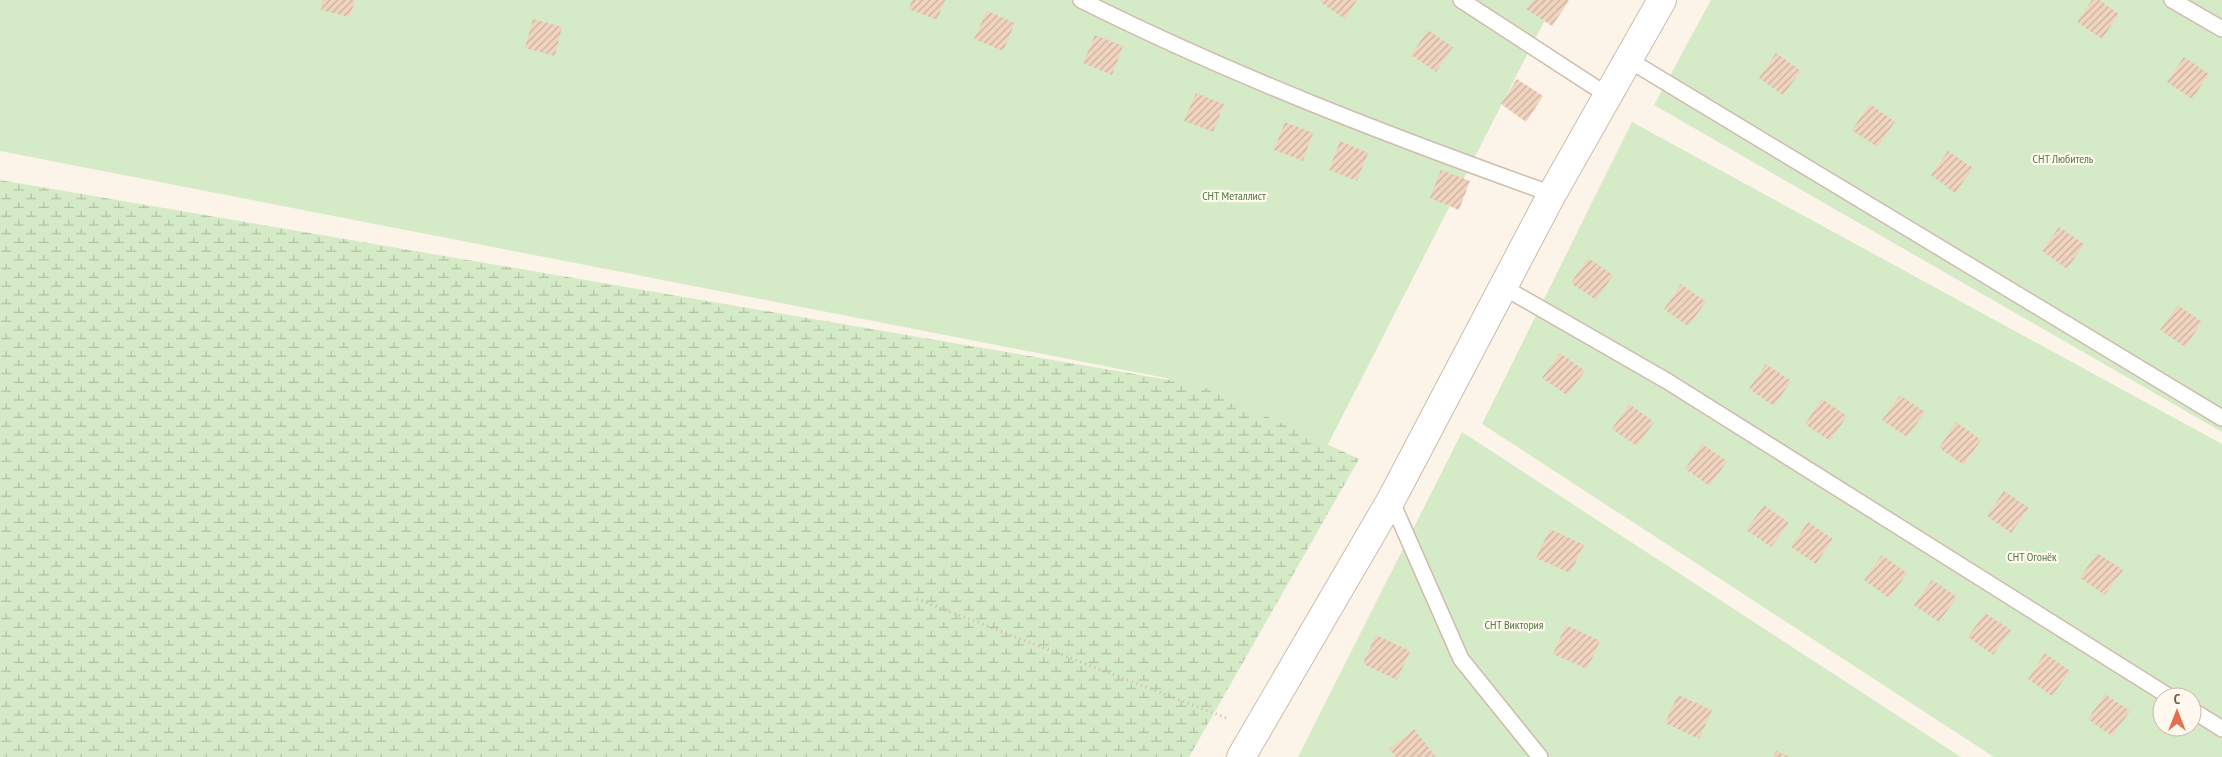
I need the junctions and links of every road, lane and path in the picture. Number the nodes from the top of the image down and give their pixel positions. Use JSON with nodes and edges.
{"nodes":[{"id":1,"x":1081,"y":0,"type":"edge"},
{"id":2,"x":1461,"y":0,"type":"edge"},
{"id":3,"x":1662,"y":0,"type":"edge"},
{"id":4,"x":2172,"y":0,"type":"edge"},
{"id":5,"x":2222,"y":29,"type":"edge"},
{"id":6,"x":1628,"y":60,"type":"junction"},
{"id":7,"x":1607,"y":95,"type":"junction"},
{"id":8,"x":1552,"y":194,"type":"junction"},
{"id":9,"x":1504,"y":288,"type":"junction"},
{"id":10,"x":2222,"y":418,"type":"edge"},
{"id":11,"x":1391,"y":500,"type":"junction"},
{"id":12,"x":918,"y":599,"type":"dead end"},
{"id":13,"x":2154,"y":687,"type":"edge"},
{"id":14,"x":2202,"y":716,"type":"edge"},
{"id":15,"x":1255,"y":729,"type":"junction"},
{"id":16,"x":2222,"y":729,"type":"edge"},
{"id":17,"x":1240,"y":757,"type":"edge"},
{"id":18,"x":1540,"y":757,"type":"edge"}],
"edges":[{"from":1,"to":8,"type":"lane"},
{"from":2,"to":7,"type":"lane"},
{"from":3,"to":6,"type":"street"},
{"from":4,"to":5,"type":"lane"},
{"from":6,"to":7,"type":"street"},
{"from":6,"to":10,"type":"lane"},
{"from":7,"to":8,"type":"street"},
{"from":8,"to":9,"type":"street"},
{"from":9,"to":11,"type":"street"},
{"from":9,"to":13,"type":"lane"},
{"from":11,"to":15,"type":"street"},
{"from":11,"to":18,"type":"lane"},
{"from":12,"to":15,"type":"path"},
{"from":14,"to":16,"type":"lane"},
{"from":15,"to":17,"type":"street"}]}
